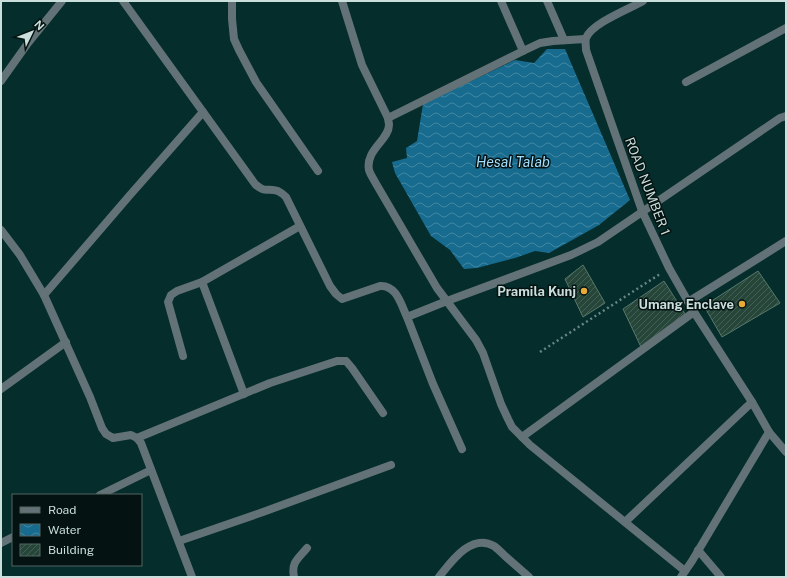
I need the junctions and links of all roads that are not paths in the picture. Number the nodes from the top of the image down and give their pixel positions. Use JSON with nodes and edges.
{"nodes":[{"id":1,"x":62,"y":1,"type":"edge"},
{"id":2,"x":123,"y":1,"type":"edge"},
{"id":3,"x":232,"y":1,"type":"edge"},
{"id":4,"x":342,"y":1,"type":"edge"},
{"id":5,"x":501,"y":1,"type":"edge"},
{"id":6,"x":547,"y":1,"type":"edge"},
{"id":7,"x":643,"y":1,"type":"edge"},
{"id":8,"x":786,"y":28,"type":"edge"},
{"id":9,"x":585,"y":39,"type":"junction"},
{"id":10,"x":564,"y":40,"type":"junction"},
{"id":11,"x":523,"y":50,"type":"junction"},
{"id":12,"x":1,"y":81,"type":"edge"},
{"id":13,"x":686,"y":82,"type":"dead end"},
{"id":14,"x":203,"y":112,"type":"junction"},
{"id":15,"x":786,"y":116,"type":"edge"},
{"id":16,"x":388,"y":118,"type":"junction"},
{"id":17,"x":318,"y":171,"type":"dead end"},
{"id":18,"x":642,"y":212,"type":"junction"},
{"id":19,"x":300,"y":226,"type":"junction"},
{"id":20,"x":1,"y":230,"type":"edge"},
{"id":21,"x":786,"y":240,"type":"edge"},
{"id":22,"x":202,"y":282,"type":"junction"},
{"id":23,"x":44,"y":295,"type":"junction"},
{"id":24,"x":447,"y":301,"type":"junction"},
{"id":25,"x":688,"y":302,"type":"junction"},
{"id":26,"x":694,"y":312,"type":"junction"},
{"id":27,"x":407,"y":317,"type":"junction"},
{"id":28,"x":66,"y":342,"type":"junction"},
{"id":29,"x":183,"y":356,"type":"dead end"},
{"id":30,"x":1,"y":389,"type":"edge"},
{"id":31,"x":244,"y":394,"type":"junction"},
{"id":32,"x":752,"y":402,"type":"junction"},
{"id":33,"x":383,"y":413,"type":"dead end"},
{"id":34,"x":770,"y":432,"type":"junction"},
{"id":35,"x":522,"y":437,"type":"junction"},
{"id":36,"x":137,"y":438,"type":"junction"},
{"id":37,"x":462,"y":449,"type":"dead end"},
{"id":38,"x":786,"y":452,"type":"edge"},
{"id":39,"x":391,"y":466,"type":"dead end"},
{"id":40,"x":152,"y":470,"type":"junction"},
{"id":41,"x":102,"y":494,"type":"edge"},
{"id":42,"x":625,"y":522,"type":"junction"},
{"id":43,"x":12,"y":538,"type":"edge"},
{"id":44,"x":179,"y":541,"type":"junction"},
{"id":45,"x":1,"y":543,"type":"edge"},
{"id":46,"x":307,"y":548,"type":"dead end"},
{"id":47,"x":698,"y":550,"type":"junction"},
{"id":48,"x":683,"y":574,"type":"edge"},
{"id":49,"x":192,"y":577,"type":"edge"},
{"id":50,"x":294,"y":577,"type":"edge"},
{"id":51,"x":439,"y":577,"type":"edge"},
{"id":52,"x":529,"y":577,"type":"edge"},
{"id":53,"x":721,"y":577,"type":"edge"}],
"edges":[{"from":1,"to":12,"type":"street"},
{"from":2,"to":14,"type":"street"},
{"from":3,"to":17,"type":"street"},
{"from":4,"to":16,"type":"street"},
{"from":5,"to":11,"type":"street"},
{"from":6,"to":10,"type":"street"},
{"from":7,"to":9,"type":"street"},
{"from":8,"to":13,"type":"street"},
{"from":9,"to":10,"type":"street"},
{"from":9,"to":18,"type":"street","name":"ROAD NUMBER 1"},
{"from":10,"to":11,"type":"street"},
{"from":11,"to":16,"type":"street"},
{"from":14,"to":19,"type":"street"},
{"from":14,"to":23,"type":"street"},
{"from":15,"to":18,"type":"street"},
{"from":16,"to":24,"type":"street"},
{"from":18,"to":24,"type":"street"},
{"from":18,"to":25,"type":"street","name":"ROAD NUMBER 1"},
{"from":19,"to":22,"type":"street"},
{"from":19,"to":27,"type":"street"},
{"from":20,"to":23,"type":"street"},
{"from":21,"to":25,"type":"street"},
{"from":22,"to":29,"type":"street"},
{"from":22,"to":31,"type":"street"},
{"from":23,"to":28,"type":"street"},
{"from":24,"to":27,"type":"street"},
{"from":24,"to":35,"type":"street"},
{"from":25,"to":26,"type":"street","name":"ROAD NUMBER 1"},
{"from":26,"to":32,"type":"street","name":"ROAD NUMBER 1"},
{"from":26,"to":35,"type":"street"},
{"from":27,"to":37,"type":"street"},
{"from":28,"to":30,"type":"street"},
{"from":28,"to":36,"type":"street"},
{"from":31,"to":33,"type":"street"},
{"from":31,"to":36,"type":"street"},
{"from":32,"to":34,"type":"street","name":"ROAD NUMBER 1"},
{"from":32,"to":42,"type":"street"},
{"from":34,"to":38,"type":"street","name":"ROAD NUMBER 1"},
{"from":34,"to":47,"type":"street"},
{"from":35,"to":42,"type":"street"},
{"from":36,"to":40,"type":"street"},
{"from":39,"to":44,"type":"street"},
{"from":40,"to":41,"type":"street"},
{"from":40,"to":44,"type":"street"},
{"from":42,"to":48,"type":"street"},
{"from":43,"to":45,"type":"street"},
{"from":44,"to":49,"type":"street"},
{"from":46,"to":50,"type":"street"},
{"from":47,"to":48,"type":"street"},
{"from":47,"to":53,"type":"street"},
{"from":51,"to":52,"type":"street"}]}
